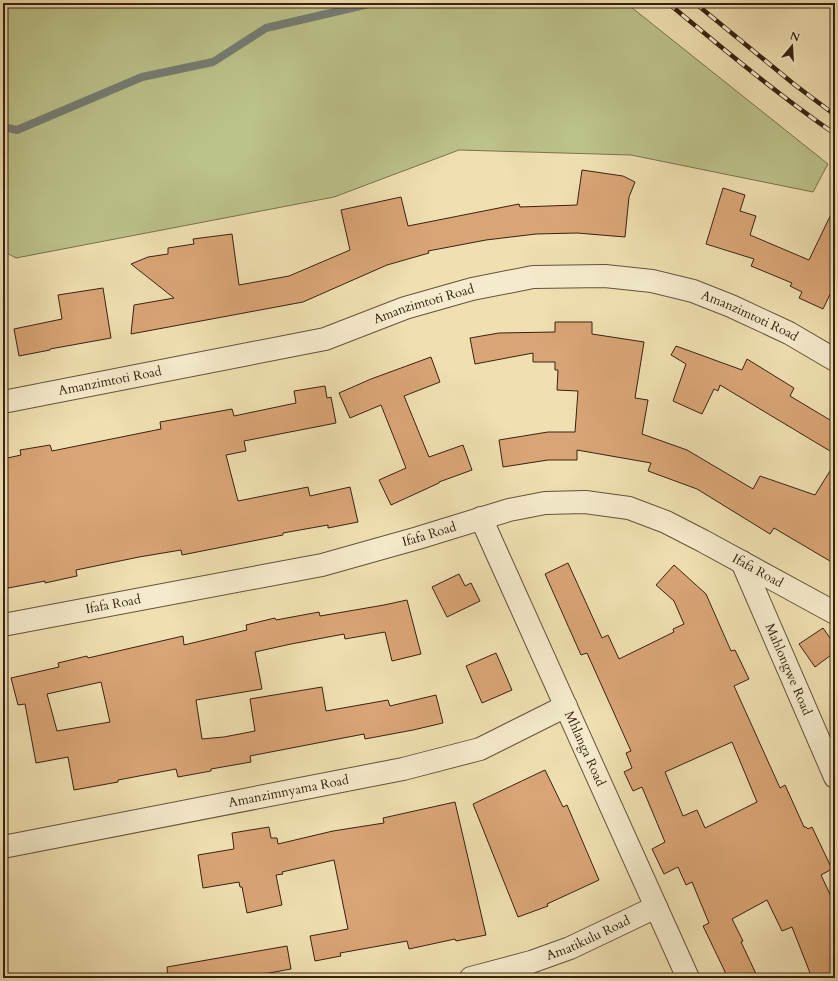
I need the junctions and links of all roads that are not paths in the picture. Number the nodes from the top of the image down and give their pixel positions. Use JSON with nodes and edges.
{"nodes":[{"id":1,"x":835,"y":360,"type":"edge"},
{"id":2,"x":3,"y":402,"type":"edge"},
{"id":3,"x":481,"y":518,"type":"junction"},
{"id":4,"x":742,"y":562,"type":"junction"},
{"id":5,"x":835,"y":613,"type":"edge"},
{"id":6,"x":3,"y":625,"type":"edge"},
{"id":7,"x":566,"y":706,"type":"junction"},
{"id":8,"x":835,"y":777,"type":"edge"},
{"id":9,"x":3,"y":847,"type":"edge"},
{"id":10,"x":656,"y":906,"type":"junction"},
{"id":11,"x":471,"y":978,"type":"edge"},
{"id":12,"x":688,"y":978,"type":"edge"}],
"edges":[{"from":1,"to":2,"type":"street","name":"Amanzimtoti Road"},
{"from":3,"to":4,"type":"street","name":"Ifafa Road"},
{"from":3,"to":6,"type":"street","name":"Ifafa Road"},
{"from":3,"to":7,"type":"street","name":"Mhlanga Road"},
{"from":4,"to":5,"type":"street","name":"Ifafa Road"},
{"from":4,"to":8,"type":"street","name":"Mahlongwe Road"},
{"from":7,"to":9,"type":"street","name":"Amanzimnyama Road"},
{"from":7,"to":10,"type":"street","name":"Mhlanga Road"},
{"from":10,"to":11,"type":"street","name":"Amatikulu Road"},
{"from":10,"to":12,"type":"street","name":"Mhlanga Road"}]}
